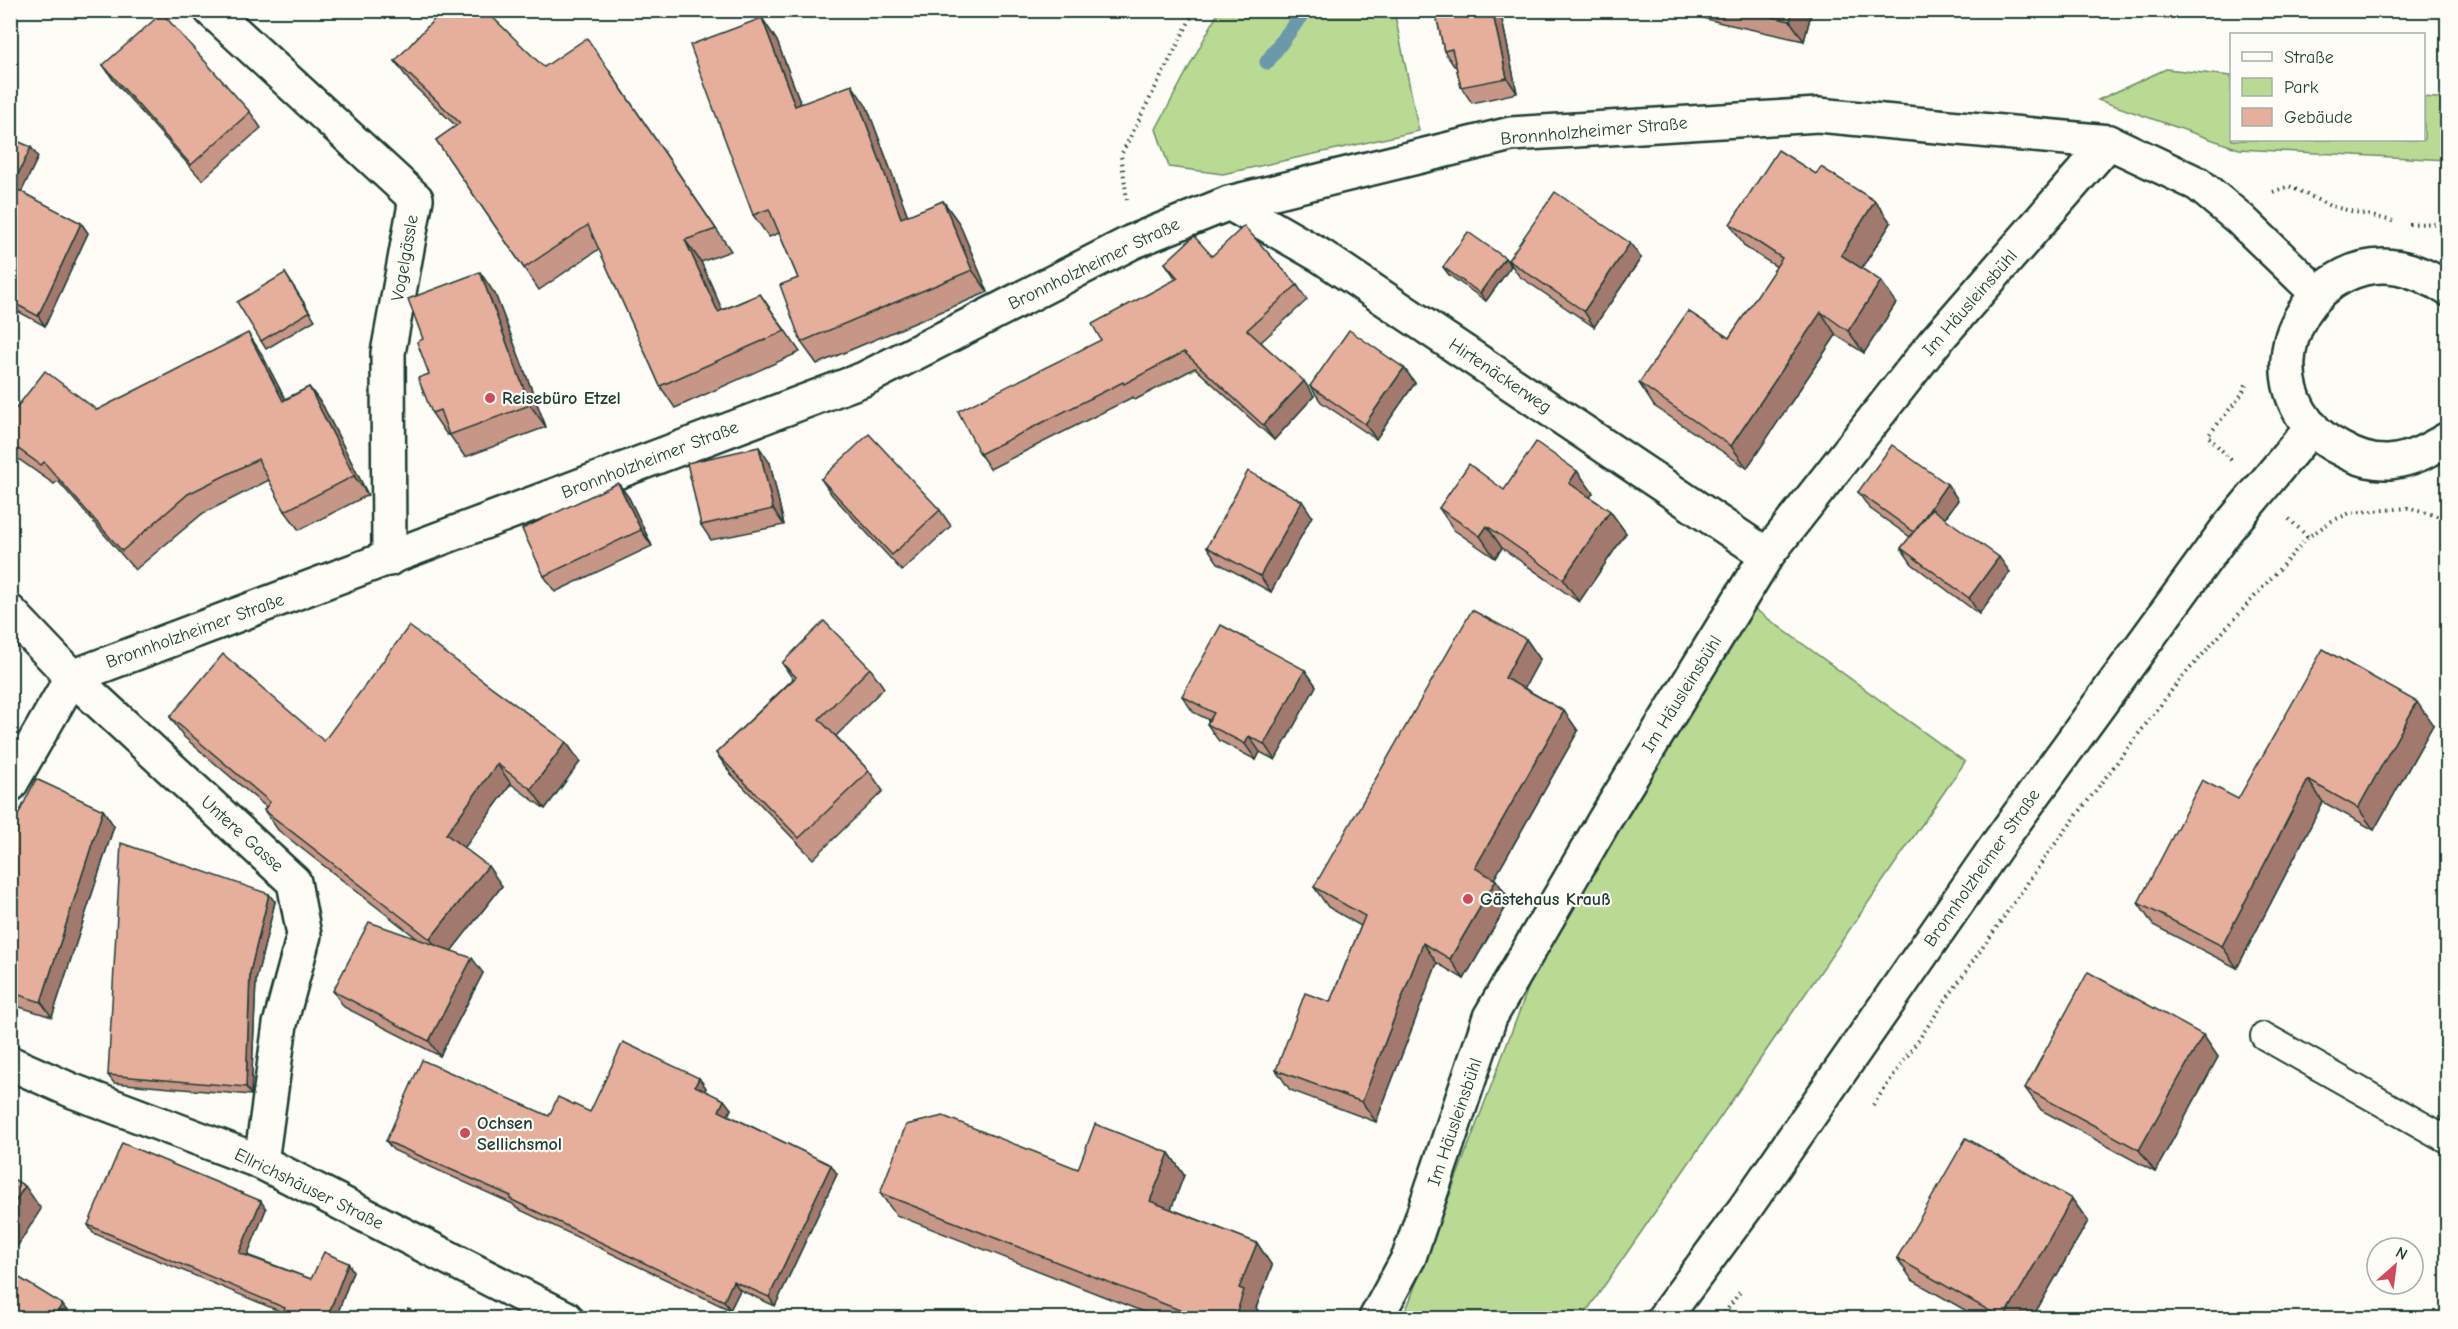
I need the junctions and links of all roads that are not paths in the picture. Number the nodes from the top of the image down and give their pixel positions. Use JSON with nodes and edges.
{"nodes":[{"id":1,"x":212,"y":10,"type":"edge"},
{"id":2,"x":2109,"y":142,"type":"junction"},
{"id":3,"x":1229,"y":202,"type":"junction"},
{"id":4,"x":2448,"y":289,"type":"edge"},
{"id":5,"x":2318,"y":294,"type":"junction"},
{"id":6,"x":2312,"y":427,"type":"junction"},
{"id":7,"x":2448,"y":439,"type":"edge"},
{"id":8,"x":1767,"y":555,"type":"junction"},
{"id":9,"x":389,"y":559,"type":"junction"},
{"id":10,"x":10,"y":612,"type":"edge"},
{"id":11,"x":72,"y":677,"type":"junction"},
{"id":12,"x":10,"y":785,"type":"edge"},
{"id":13,"x":2264,"y":1036,"type":"dead end"},
{"id":14,"x":10,"y":1063,"type":"edge"},
{"id":15,"x":2448,"y":1140,"type":"edge"},
{"id":16,"x":261,"y":1162,"type":"junction"},
{"id":17,"x":566,"y":1318,"type":"edge"},
{"id":18,"x":1376,"y":1318,"type":"edge"},
{"id":19,"x":1664,"y":1318,"type":"edge"}],
"edges":[{"from":1,"to":9,"type":"street","name":"Vogelgässle"},
{"from":2,"to":3,"type":"street","name":"Bronnholzheimer Straße"},
{"from":2,"to":5,"type":"street","name":"Bronnholzheimer Straße"},
{"from":2,"to":8,"type":"street","name":"Im Häusleinsbühl"},
{"from":3,"to":8,"type":"street","name":"Hirtenäckerweg"},
{"from":3,"to":9,"type":"street","name":"Bronnholzheimer Straße"},
{"from":4,"to":5,"type":"street"},
{"from":5,"to":6,"type":"street"},
{"from":6,"to":7,"type":"street"},
{"from":6,"to":19,"type":"street","name":"Bronnholzheimer Straße"},
{"from":8,"to":18,"type":"street","name":"Im Häusleinsbühl"},
{"from":9,"to":11,"type":"street","name":"Bronnholzheimer Straße"},
{"from":10,"to":11,"type":"street","name":"Untere Gasse"},
{"from":11,"to":12,"type":"street"},
{"from":11,"to":16,"type":"street","name":"Untere Gasse"},
{"from":13,"to":15,"type":"lane"},
{"from":14,"to":16,"type":"street","name":"Ellrichshäuser Straße"},
{"from":16,"to":17,"type":"street","name":"Ellrichshäuser Straße"}]}
